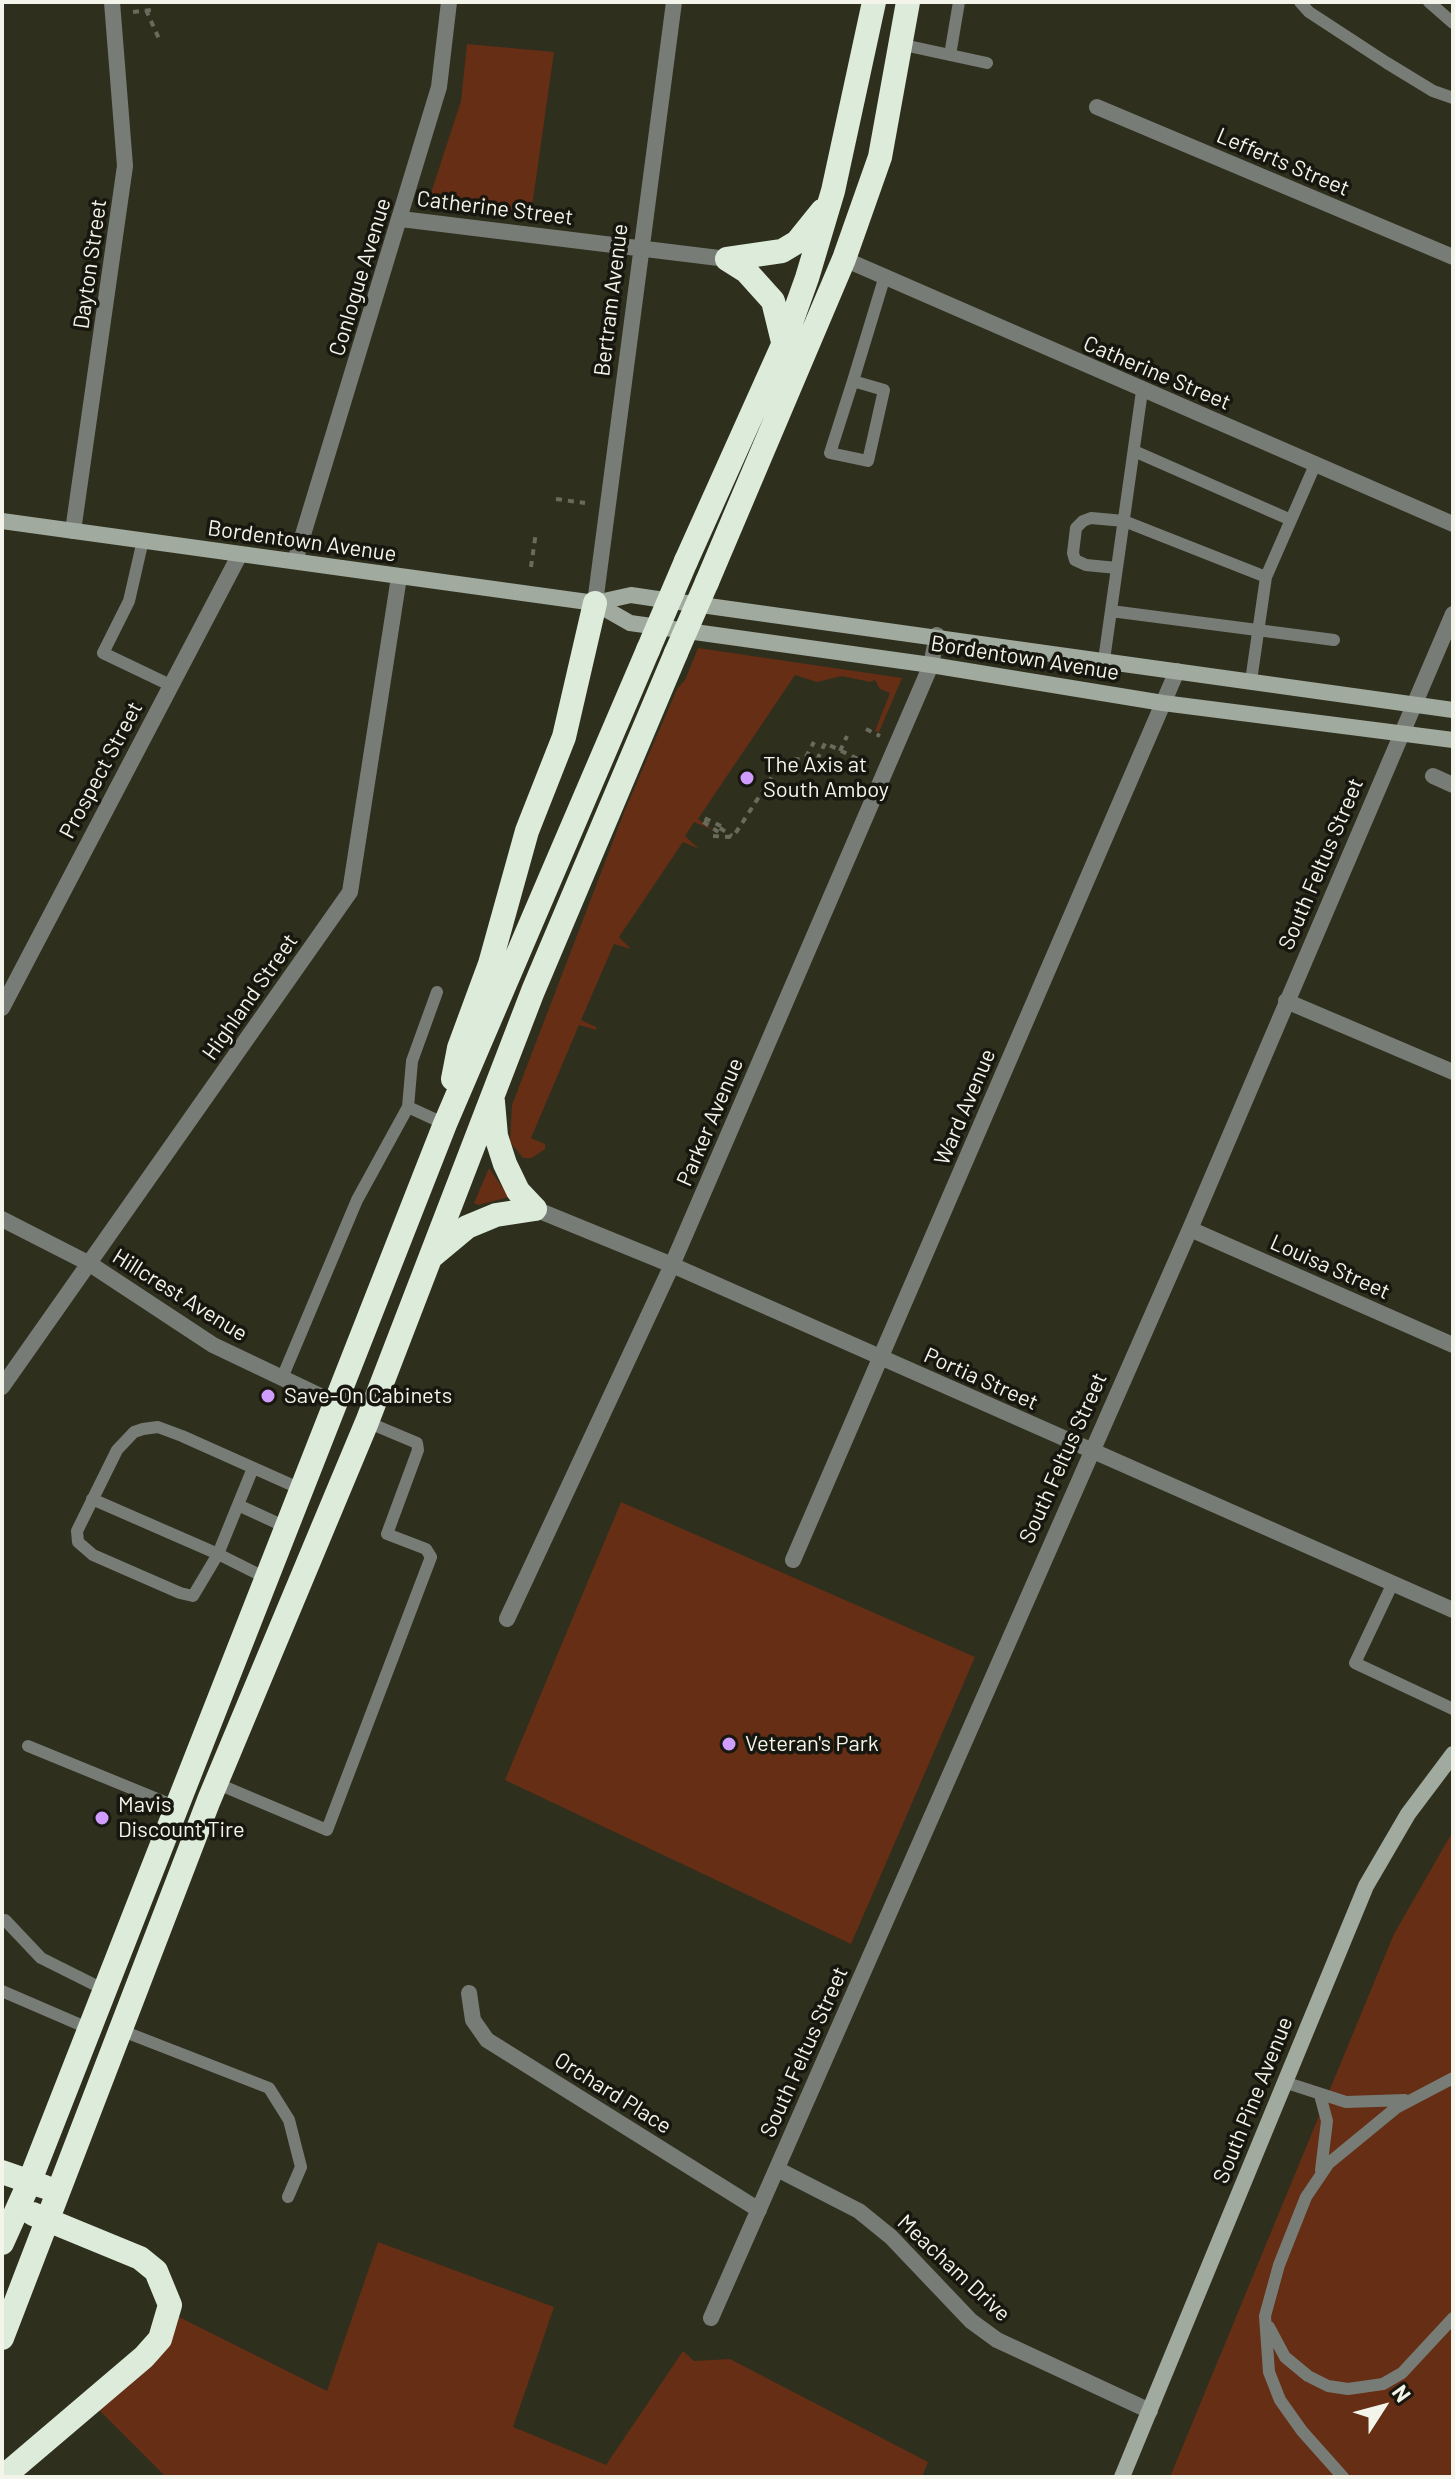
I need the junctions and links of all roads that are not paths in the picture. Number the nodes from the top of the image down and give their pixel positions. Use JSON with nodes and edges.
{"nodes":[{"id":1,"x":112,"y":2,"type":"edge"},
{"id":2,"x":449,"y":2,"type":"edge"},
{"id":3,"x":674,"y":2,"type":"edge"},
{"id":4,"x":874,"y":2,"type":"edge"},
{"id":5,"x":908,"y":2,"type":"edge"},
{"id":6,"x":959,"y":2,"type":"edge"},
{"id":7,"x":1300,"y":2,"type":"edge"},
{"id":8,"x":1429,"y":2,"type":"edge"},
{"id":9,"x":1453,"y":23,"type":"edge"},
{"id":10,"x":899,"y":44,"type":"junction"},
{"id":11,"x":950,"y":55,"type":"junction"},
{"id":12,"x":987,"y":63,"type":"dead end"},
{"id":13,"x":1453,"y":98,"type":"edge"},
{"id":14,"x":1097,"y":107,"type":"dead end"},
{"id":15,"x":833,"y":191,"type":"junction"},
{"id":16,"x":401,"y":219,"type":"junction"},
{"id":17,"x":640,"y":248,"type":"junction"},
{"id":18,"x":1453,"y":257,"type":"edge"},
{"id":19,"x":727,"y":259,"type":"junction"},
{"id":20,"x":844,"y":259,"type":"junction"},
{"id":21,"x":884,"y":279,"type":"junction"},
{"id":22,"x":783,"y":345,"type":"junction"},
{"id":23,"x":853,"y":381,"type":"junction"},
{"id":24,"x":1142,"y":391,"type":"junction"},
{"id":25,"x":1134,"y":451,"type":"junction"},
{"id":26,"x":1315,"y":465,"type":"junction"},
{"id":27,"x":1291,"y":520,"type":"junction"},
{"id":28,"x":2,"y":521,"type":"edge"},
{"id":29,"x":1124,"y":521,"type":"junction"},
{"id":30,"x":1453,"y":524,"type":"edge"},
{"id":31,"x":73,"y":531,"type":"junction"},
{"id":32,"x":143,"y":540,"type":"junction"},
{"id":33,"x":240,"y":554,"type":"junction"},
{"id":34,"x":295,"y":561,"type":"junction"},
{"id":35,"x":1117,"y":568,"type":"junction"},
{"id":36,"x":399,"y":577,"type":"junction"},
{"id":37,"x":1266,"y":577,"type":"junction"},
{"id":38,"x":595,"y":603,"type":"junction"},
{"id":39,"x":1111,"y":611,"type":"junction"},
{"id":40,"x":1453,"y":614,"type":"edge"},
{"id":41,"x":787,"y":616,"type":"junction"},
{"id":42,"x":1257,"y":628,"type":"junction"},
{"id":43,"x":937,"y":635,"type":"junction"},
{"id":44,"x":1334,"y":640,"type":"dead end"},
{"id":45,"x":776,"y":642,"type":"junction"},
{"id":46,"x":1104,"y":660,"type":"junction"},
{"id":47,"x":931,"y":665,"type":"junction"},
{"id":48,"x":1177,"y":671,"type":"junction"},
{"id":49,"x":1251,"y":681,"type":"junction"},
{"id":50,"x":170,"y":685,"type":"junction"},
{"id":51,"x":1163,"y":703,"type":"junction"},
{"id":52,"x":1413,"y":703,"type":"junction"},
{"id":53,"x":1453,"y":710,"type":"edge"},
{"id":54,"x":1401,"y":732,"type":"junction"},
{"id":55,"x":1453,"y":740,"type":"edge"},
{"id":56,"x":1433,"y":776,"type":"dead end"},
{"id":57,"x":1453,"y":785,"type":"edge"},
{"id":58,"x":437,"y":992,"type":"dead end"},
{"id":59,"x":1286,"y":1001,"type":"junction"},
{"id":60,"x":2,"y":1008,"type":"edge"},
{"id":61,"x":1453,"y":1072,"type":"edge"},
{"id":62,"x":492,"y":1097,"type":"junction"},
{"id":63,"x":408,"y":1107,"type":"junction"},
{"id":64,"x":445,"y":1124,"type":"junction"},
{"id":65,"x":535,"y":1209,"type":"junction"},
{"id":66,"x":2,"y":1219,"type":"edge"},
{"id":67,"x":1190,"y":1229,"type":"junction"},
{"id":68,"x":428,"y":1259,"type":"junction"},
{"id":69,"x":90,"y":1264,"type":"junction"},
{"id":70,"x":672,"y":1265,"type":"junction"},
{"id":71,"x":1453,"y":1345,"type":"edge"},
{"id":72,"x":880,"y":1359,"type":"junction"},
{"id":73,"x":282,"y":1378,"type":"junction"},
{"id":74,"x":2,"y":1387,"type":"edge"},
{"id":75,"x":337,"y":1404,"type":"junction"},
{"id":76,"x":367,"y":1422,"type":"junction"},
{"id":77,"x":1090,"y":1450,"type":"junction"},
{"id":78,"x":253,"y":1468,"type":"junction"},
{"id":79,"x":303,"y":1490,"type":"junction"},
{"id":80,"x":92,"y":1499,"type":"junction"},
{"id":81,"x":238,"y":1505,"type":"junction"},
{"id":82,"x":288,"y":1528,"type":"junction"},
{"id":83,"x":218,"y":1554,"type":"junction"},
{"id":84,"x":793,"y":1560,"type":"dead end"},
{"id":85,"x":268,"y":1579,"type":"junction"},
{"id":86,"x":1392,"y":1585,"type":"junction"},
{"id":87,"x":1453,"y":1610,"type":"edge"},
{"id":88,"x":507,"y":1619,"type":"dead end"},
{"id":89,"x":1452,"y":1706,"type":"edge"},
{"id":90,"x":28,"y":1746,"type":"dead end"},
{"id":91,"x":1453,"y":1754,"type":"edge"},
{"id":92,"x":218,"y":1784,"type":"junction"},
{"id":93,"x":177,"y":1807,"type":"junction"},
{"id":94,"x":5,"y":1920,"type":"dead end"},
{"id":95,"x":105,"y":1990,"type":"junction"},
{"id":96,"x":2,"y":1991,"type":"edge"},
{"id":97,"x":469,"y":1993,"type":"dead end"},
{"id":98,"x":90,"y":2029,"type":"junction"},
{"id":99,"x":120,"y":2030,"type":"junction"},
{"id":100,"x":1453,"y":2078,"type":"edge"},
{"id":101,"x":1284,"y":2082,"type":"junction"},
{"id":102,"x":1320,"y":2095,"type":"junction"},
{"id":103,"x":1418,"y":2095,"type":"junction"},
{"id":104,"x":777,"y":2169,"type":"junction"},
{"id":105,"x":2,"y":2172,"type":"edge"},
{"id":106,"x":1320,"y":2174,"type":"junction"},
{"id":107,"x":29,"y":2183,"type":"junction"},
{"id":108,"x":58,"y":2191,"type":"junction"},
{"id":109,"x":288,"y":2197,"type":"dead end"},
{"id":110,"x":759,"y":2210,"type":"junction"},
{"id":111,"x":9,"y":2216,"type":"edge"},
{"id":112,"x":48,"y":2218,"type":"junction"},
{"id":113,"x":2,"y":2243,"type":"edge"},
{"id":114,"x":1265,"y":2316,"type":"junction"},
{"id":115,"x":711,"y":2318,"type":"dead end"},
{"id":116,"x":1453,"y":2318,"type":"edge"},
{"id":117,"x":2,"y":2338,"type":"edge"},
{"id":118,"x":1150,"y":2411,"type":"junction"},
{"id":119,"x":3,"y":2477,"type":"edge"},
{"id":120,"x":1122,"y":2477,"type":"edge"},
{"id":121,"x":1343,"y":2477,"type":"edge"}],
"edges":[{"from":1,"to":31,"type":"street","name":"Dayton Street"},
{"from":2,"to":16,"type":"street","name":"Conlogue Avenue"},
{"from":3,"to":17,"type":"street","name":"Bertram Avenue"},
{"from":4,"to":15,"type":"highway"},
{"from":5,"to":10,"type":"highway"},
{"from":6,"to":11,"type":"lane"},
{"from":7,"to":13,"type":"lane"},
{"from":8,"to":9,"type":"lane"},
{"from":10,"to":11,"type":"lane"},
{"from":10,"to":20,"type":"highway"},
{"from":11,"to":12,"type":"lane"},
{"from":14,"to":18,"type":"street","name":"Lefferts Street"},
{"from":15,"to":19,"type":"highway"},
{"from":15,"to":22,"type":"highway"},
{"from":16,"to":17,"type":"street","name":"Catherine Street"},
{"from":16,"to":34,"type":"street","name":"Conlogue Avenue"},
{"from":17,"to":19,"type":"street","name":"Catherine Street"},
{"from":17,"to":38,"type":"street","name":"Bertram Avenue"},
{"from":19,"to":22,"type":"highway"},
{"from":20,"to":21,"type":"street","name":"Catherine Street"},
{"from":20,"to":62,"type":"highway","bridge":true},
{"from":21,"to":23,"type":"lane"},
{"from":21,"to":24,"type":"street","name":"Catherine Street"},
{"from":22,"to":64,"type":"highway","bridge":true},
{"from":23,"to":23,"type":"lane"},
{"from":24,"to":25,"type":"lane"},
{"from":24,"to":26,"type":"street","name":"Catherine Street"},
{"from":25,"to":27,"type":"lane"},
{"from":25,"to":29,"type":"lane"},
{"from":26,"to":27,"type":"lane"},
{"from":26,"to":30,"type":"street","name":"Catherine Street"},
{"from":27,"to":37,"type":"lane"},
{"from":28,"to":31,"type":"street","name":"Bordentown Avenue"},
{"from":29,"to":35,"type":"lane"},
{"from":29,"to":35,"type":"lane"},
{"from":29,"to":37,"type":"lane"},
{"from":31,"to":32,"type":"street","name":"Bordentown Avenue"},
{"from":32,"to":33,"type":"street","name":"Bordentown Avenue"},
{"from":32,"to":50,"type":"lane"},
{"from":33,"to":34,"type":"street","name":"Bordentown Avenue"},
{"from":33,"to":50,"type":"street","name":"Prospect Street"},
{"from":34,"to":36,"type":"street","name":"Bordentown Avenue"},
{"from":35,"to":39,"type":"lane"},
{"from":36,"to":38,"type":"street","name":"Bordentown Avenue"},
{"from":36,"to":69,"type":"street","name":"Highland Street"},
{"from":37,"to":42,"type":"lane"},
{"from":38,"to":41,"type":"street","name":"Bordentown Avenue"},
{"from":38,"to":45,"type":"street","name":"Bordentown Avenue"},
{"from":38,"to":64,"type":"highway"},
{"from":39,"to":42,"type":"lane"},
{"from":39,"to":46,"type":"lane"},
{"from":40,"to":52,"type":"street","name":"South Feltus Street"},
{"from":41,"to":43,"type":"street","name":"Bordentown Avenue"},
{"from":41,"to":45,"type":"street"},
{"from":42,"to":44,"type":"lane"},
{"from":42,"to":49,"type":"lane"},
{"from":43,"to":46,"type":"street","name":"Bordentown Avenue"},
{"from":43,"to":47,"type":"street","name":"Parker Avenue"},
{"from":45,"to":47,"type":"street","name":"Bordentown Avenue"},
{"from":46,"to":48,"type":"street","name":"Bordentown Avenue"},
{"from":47,"to":51,"type":"street","name":"Bordentown Avenue"},
{"from":47,"to":70,"type":"street","name":"Parker Avenue"},
{"from":48,"to":49,"type":"street","name":"Bordentown Avenue"},
{"from":48,"to":51,"type":"street","name":"Ward Avenue"},
{"from":49,"to":52,"type":"street","name":"Bordentown Avenue"},
{"from":50,"to":60,"type":"street","name":"Prospect Street"},
{"from":51,"to":54,"type":"street","name":"Bordentown Avenue"},
{"from":51,"to":72,"type":"street","name":"Ward Avenue"},
{"from":52,"to":53,"type":"street","name":"Bordentown Avenue"},
{"from":52,"to":54,"type":"street","name":"South Feltus Street"},
{"from":54,"to":55,"type":"street","name":"Bordentown Avenue"},
{"from":54,"to":59,"type":"street","name":"South Feltus Street"},
{"from":56,"to":57,"type":"street"},
{"from":58,"to":63,"type":"lane"},
{"from":59,"to":61,"type":"street"},
{"from":59,"to":67,"type":"street","name":"South Feltus Street"},
{"from":62,"to":65,"type":"highway"},
{"from":62,"to":68,"type":"highway"},
{"from":63,"to":64,"type":"lane"},
{"from":63,"to":73,"type":"lane"},
{"from":64,"to":75,"type":"highway"},
{"from":65,"to":68,"type":"highway"},
{"from":65,"to":70,"type":"street","name":"Portia Street"},
{"from":66,"to":69,"type":"street","name":"Hillcrest Avenue"},
{"from":67,"to":71,"type":"street","name":"Louisa Street"},
{"from":67,"to":77,"type":"street","name":"South Feltus Street"},
{"from":68,"to":76,"type":"highway"},
{"from":69,"to":73,"type":"street","name":"Hillcrest Avenue"},
{"from":69,"to":74,"type":"street","name":"Highland Street"},
{"from":70,"to":72,"type":"street","name":"Portia Street"},
{"from":70,"to":88,"type":"street","name":"Parker Avenue"},
{"from":72,"to":77,"type":"street","name":"Portia Street"},
{"from":72,"to":84,"type":"street","name":"Ward Avenue"},
{"from":73,"to":75,"type":"street","name":"Hillcrest Avenue"},
{"from":75,"to":79,"type":"highway"},
{"from":76,"to":92,"type":"highway"},
{"from":76,"to":92,"type":"lane"},
{"from":77,"to":86,"type":"street","name":"Portia Street"},
{"from":77,"to":104,"type":"street","name":"South Feltus Street"},
{"from":78,"to":79,"type":"lane"},
{"from":78,"to":80,"type":"lane"},
{"from":78,"to":81,"type":"lane"},
{"from":79,"to":82,"type":"highway"},
{"from":80,"to":83,"type":"lane"},
{"from":80,"to":83,"type":"lane"},
{"from":81,"to":82,"type":"lane"},
{"from":81,"to":83,"type":"lane"},
{"from":82,"to":85,"type":"highway"},
{"from":83,"to":85,"type":"lane"},
{"from":85,"to":93,"type":"highway"},
{"from":86,"to":87,"type":"street","name":"Portia Street"},
{"from":86,"to":89,"type":"lane"},
{"from":90,"to":93,"type":"lane"},
{"from":91,"to":101,"type":"street","name":"South Pine Avenue"},
{"from":92,"to":99,"type":"highway"},
{"from":93,"to":95,"type":"highway"},
{"from":94,"to":95,"type":"lane"},
{"from":95,"to":98,"type":"highway"},
{"from":96,"to":98,"type":"lane"},
{"from":97,"to":110,"type":"street","name":"Orchard Place"},
{"from":98,"to":107,"type":"highway"},
{"from":99,"to":108,"type":"highway"},
{"from":99,"to":109,"type":"lane"},
{"from":100,"to":103,"type":"lane"},
{"from":101,"to":102,"type":"lane"},
{"from":101,"to":118,"type":"street","name":"South Pine Avenue"},
{"from":102,"to":103,"type":"lane"},
{"from":102,"to":106,"type":"lane"},
{"from":103,"to":106,"type":"lane"},
{"from":104,"to":110,"type":"street","name":"South Feltus Street"},
{"from":104,"to":118,"type":"street","name":"Meacham Drive"},
{"from":105,"to":107,"type":"highway"},
{"from":106,"to":114,"type":"lane"},
{"from":107,"to":108,"type":"highway"},
{"from":107,"to":111,"type":"highway"},
{"from":108,"to":112,"type":"highway"},
{"from":110,"to":115,"type":"street","name":"South Feltus Street"},
{"from":111,"to":112,"type":"highway"},
{"from":111,"to":113,"type":"highway"},
{"from":112,"to":117,"type":"highway"},
{"from":112,"to":119,"type":"highway"},
{"from":114,"to":116,"type":"lane"},
{"from":114,"to":121,"type":"lane"},
{"from":118,"to":120,"type":"street","name":"South Pine Avenue"}]}
